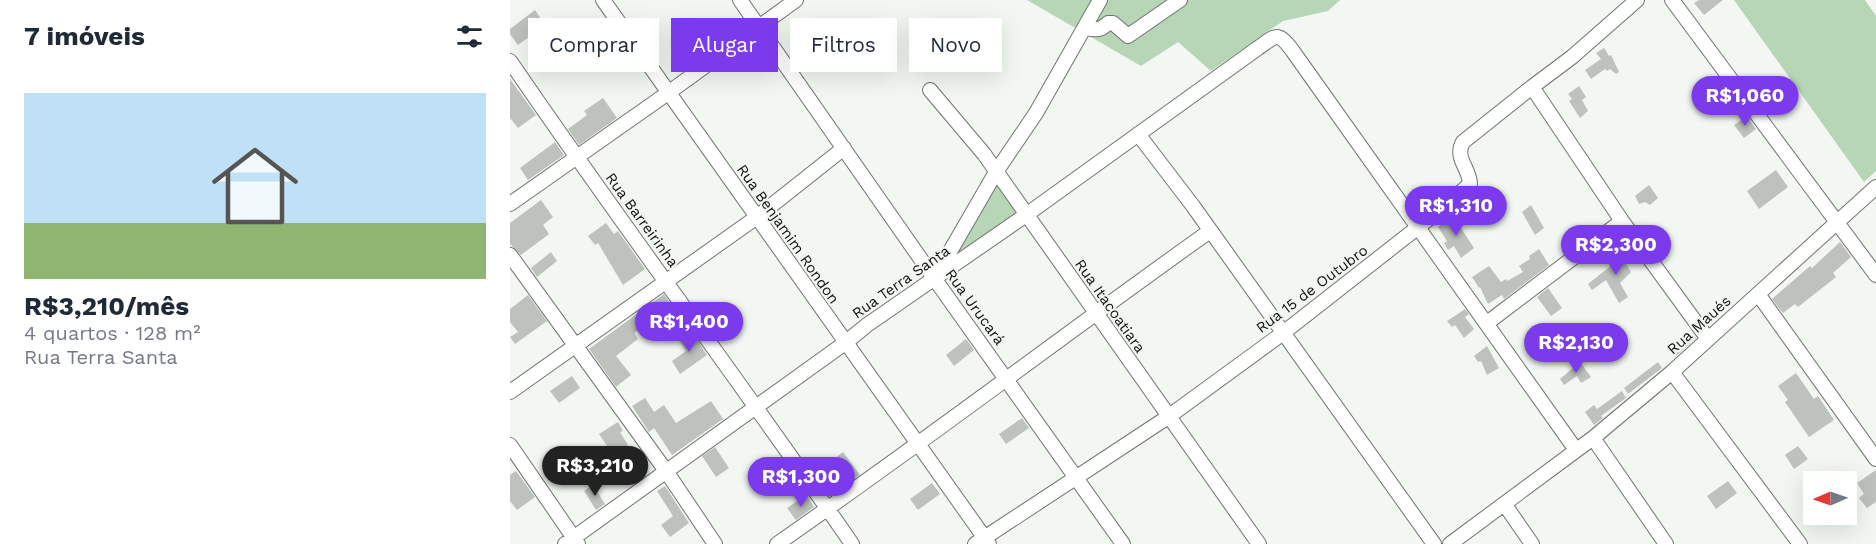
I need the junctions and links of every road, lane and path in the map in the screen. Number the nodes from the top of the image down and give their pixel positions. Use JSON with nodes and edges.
{"nodes":[{"id":1,"x":603,"y":0,"type":"edge"},
{"id":2,"x":740,"y":0,"type":"edge"},
{"id":3,"x":796,"y":0,"type":"edge"},
{"id":4,"x":1100,"y":0,"type":"edge"},
{"id":5,"x":1180,"y":0,"type":"edge"},
{"id":6,"x":1637,"y":0,"type":"edge"},
{"id":7,"x":1672,"y":0,"type":"edge"},
{"id":8,"x":752,"y":18,"type":"edge"},
{"id":9,"x":770,"y":18,"type":"edge"},
{"id":10,"x":1084,"y":28,"type":"junction"},
{"id":11,"x":778,"y":54,"type":"edge"},
{"id":12,"x":510,"y":61,"type":"edge"},
{"id":13,"x":696,"y":72,"type":"edge"},
{"id":14,"x":1532,"y":87,"type":"junction"},
{"id":15,"x":930,"y":90,"type":"dead end"},
{"id":16,"x":668,"y":93,"type":"junction"},
{"id":17,"x":1138,"y":134,"type":"junction"},
{"id":18,"x":844,"y":148,"type":"junction"},
{"id":19,"x":576,"y":157,"type":"junction"},
{"id":20,"x":996,"y":172,"type":"junction"},
{"id":21,"x":1876,"y":187,"type":"edge"},
{"id":22,"x":510,"y":204,"type":"edge"},
{"id":23,"x":1026,"y":215,"type":"junction"},
{"id":24,"x":757,"y":217,"type":"junction"},
{"id":25,"x":1622,"y":221,"type":"junction"},
{"id":26,"x":1837,"y":224,"type":"junction"},
{"id":27,"x":1419,"y":227,"type":"junction"},
{"id":28,"x":1210,"y":231,"type":"junction"},
{"id":29,"x":510,"y":255,"type":"edge"},
{"id":30,"x":1876,"y":275,"type":"edge"},
{"id":31,"x":935,"y":277,"type":"junction"},
{"id":32,"x":666,"y":280,"type":"junction"},
{"id":33,"x":1758,"y":294,"type":"junction"},
{"id":34,"x":1095,"y":312,"type":"junction"},
{"id":35,"x":1487,"y":322,"type":"junction"},
{"id":36,"x":1283,"y":333,"type":"junction"},
{"id":37,"x":1708,"y":339,"type":"junction"},
{"id":38,"x":846,"y":343,"type":"junction"},
{"id":39,"x":576,"y":346,"type":"junction"},
{"id":40,"x":1672,"y":372,"type":"junction"},
{"id":41,"x":1006,"y":379,"type":"junction"},
{"id":42,"x":510,"y":392,"type":"edge"},
{"id":43,"x":756,"y":407,"type":"junction"},
{"id":44,"x":1168,"y":417,"type":"junction"},
{"id":45,"x":1593,"y":438,"type":"junction"},
{"id":46,"x":919,"y":444,"type":"junction"},
{"id":47,"x":510,"y":445,"type":"edge"},
{"id":48,"x":1576,"y":450,"type":"junction"},
{"id":49,"x":1876,"y":459,"type":"edge"},
{"id":50,"x":666,"y":471,"type":"junction"},
{"id":51,"x":1076,"y":478,"type":"junction"},
{"id":52,"x":1505,"y":505,"type":"junction"},
{"id":53,"x":828,"y":509,"type":"junction"},
{"id":54,"x":572,"y":542,"type":"edge"},
{"id":55,"x":983,"y":542,"type":"edge"},
{"id":56,"x":715,"y":544,"type":"edge"},
{"id":57,"x":777,"y":544,"type":"edge"},
{"id":58,"x":852,"y":544,"type":"edge"},
{"id":59,"x":1123,"y":544,"type":"edge"},
{"id":60,"x":1258,"y":544,"type":"edge"},
{"id":61,"x":1434,"y":544,"type":"edge"},
{"id":62,"x":1450,"y":544,"type":"edge"},
{"id":63,"x":1532,"y":544,"type":"edge"},
{"id":64,"x":1666,"y":544,"type":"edge"},
{"id":65,"x":1800,"y":544,"type":"edge"}],
"edges":[{"from":1,"to":16,"type":"street","name":"Rua Benjamim Rondon"},
{"from":2,"to":8,"type":"street","name":"Rua Urucará"},
{"from":3,"to":9,"type":"street"},
{"from":4,"to":10,"type":"street"},
{"from":5,"to":10,"type":"street"},
{"from":6,"to":14,"type":"street","name":"Rua 15 de Outubro"},
{"from":7,"to":26,"type":"street"},
{"from":10,"to":20,"type":"street"},
{"from":11,"to":18,"type":"street","name":"Rua Urucará"},
{"from":12,"to":19,"type":"street","name":"Rua Barreirinha"},
{"from":13,"to":16,"type":"street"},
{"from":14,"to":25,"type":"street"},
{"from":14,"to":27,"type":"street","name":"Rua 15 de Outubro"},
{"from":15,"to":20,"type":"street","name":"Rua Itacoatiara"},
{"from":16,"to":19,"type":"street"},
{"from":16,"to":24,"type":"street","name":"Rua Benjamim Rondon"},
{"from":17,"to":23,"type":"street","name":"Rua Terra Santa"},
{"from":17,"to":27,"type":"street","name":"Rua Terra Santa"},
{"from":17,"to":28,"type":"street"},
{"from":18,"to":24,"type":"street"},
{"from":18,"to":31,"type":"street","name":"Rua Urucará"},
{"from":19,"to":22,"type":"street"},
{"from":19,"to":32,"type":"street","name":"Rua Barreirinha"},
{"from":20,"to":23,"type":"street","name":"Rua Itacoatiara"},
{"from":20,"to":31,"type":"street"},
{"from":21,"to":26,"type":"street","name":"Rua Maués"},
{"from":23,"to":31,"type":"street","name":"Rua Terra Santa"},
{"from":23,"to":34,"type":"street","name":"Rua Itacoatiara"},
{"from":24,"to":32,"type":"street"},
{"from":24,"to":38,"type":"street","name":"Rua Benjamim Rondon"},
{"from":25,"to":35,"type":"street"},
{"from":25,"to":37,"type":"street"},
{"from":26,"to":30,"type":"street"},
{"from":26,"to":33,"type":"street","name":"Rua Maués"},
{"from":27,"to":35,"type":"street","name":"Rua Terra Santa"},
{"from":27,"to":36,"type":"street","name":"Rua 15 de Outubro"},
{"from":28,"to":34,"type":"street"},
{"from":28,"to":36,"type":"street"},
{"from":29,"to":39,"type":"street"},
{"from":31,"to":38,"type":"street","name":"Rua Terra Santa"},
{"from":31,"to":41,"type":"street","name":"Rua Urucará"},
{"from":32,"to":39,"type":"street"},
{"from":32,"to":43,"type":"street","name":"Rua Barreirinha"},
{"from":33,"to":37,"type":"street","name":"Rua Maués"},
{"from":33,"to":49,"type":"street"},
{"from":34,"to":41,"type":"street"},
{"from":34,"to":44,"type":"street","name":"Rua Itacoatiara"},
{"from":35,"to":48,"type":"street","name":"Rua Terra Santa"},
{"from":36,"to":44,"type":"street","name":"Rua 15 de Outubro"},
{"from":36,"to":61,"type":"street"},
{"from":37,"to":40,"type":"street","name":"Rua Maués"},
{"from":38,"to":43,"type":"street","name":"Rua Terra Santa"},
{"from":38,"to":46,"type":"street","name":"Rua Benjamim Rondon"},
{"from":39,"to":42,"type":"street"},
{"from":39,"to":50,"type":"street"},
{"from":40,"to":45,"type":"street","name":"Rua Maués"},
{"from":40,"to":65,"type":"street"},
{"from":41,"to":46,"type":"street"},
{"from":41,"to":51,"type":"street","name":"Rua Urucará"},
{"from":43,"to":50,"type":"street","name":"Rua Terra Santa"},
{"from":43,"to":53,"type":"street","name":"Rua Barreirinha"},
{"from":44,"to":51,"type":"street","name":"Rua 15 de Outubro"},
{"from":44,"to":60,"type":"street","name":"Rua Itacoatiara"},
{"from":45,"to":48,"type":"street","name":"Rua Maués"},
{"from":45,"to":64,"type":"street"},
{"from":46,"to":53,"type":"street"},
{"from":46,"to":55,"type":"street","name":"Rua Benjamim Rondon"},
{"from":47,"to":54,"type":"street"},
{"from":48,"to":52,"type":"street","name":"Rua Maués"},
{"from":50,"to":54,"type":"street","name":"Rua Terra Santa"},
{"from":50,"to":56,"type":"street"},
{"from":51,"to":55,"type":"street","name":"Rua 15 de Outubro"},
{"from":51,"to":59,"type":"street","name":"Rua Urucará"},
{"from":52,"to":62,"type":"street","name":"Rua Maués"},
{"from":52,"to":63,"type":"street"},
{"from":53,"to":57,"type":"street"},
{"from":53,"to":58,"type":"street","name":"Rua Barreirinha"}]}
